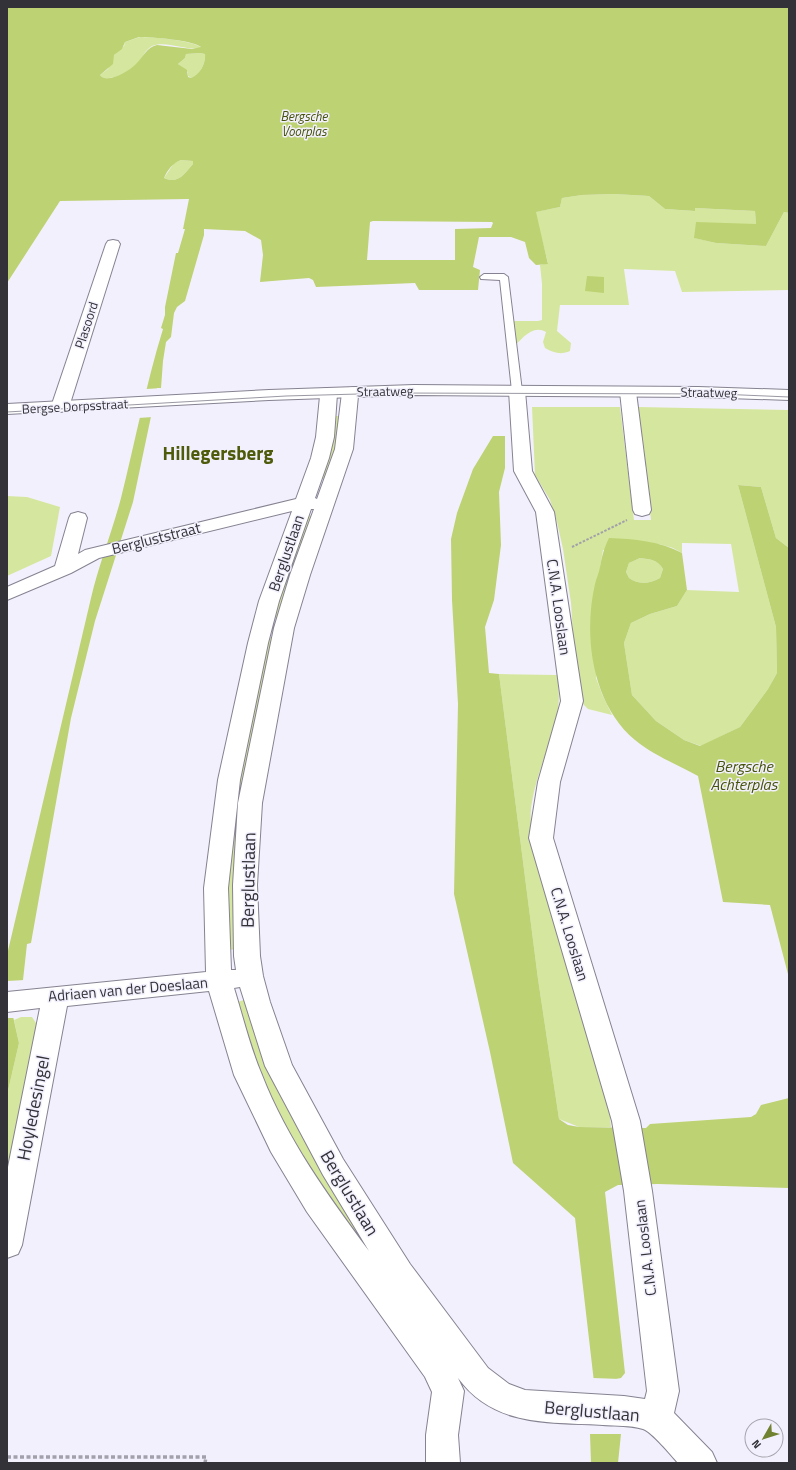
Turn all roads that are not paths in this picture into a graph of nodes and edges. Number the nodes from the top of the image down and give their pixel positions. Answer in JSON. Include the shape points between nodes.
{"nodes":[{"id":1,"x":113,"y":244,"type":"dead end"},
{"id":2,"x":484,"y":277,"type":"dead end"},
{"id":3,"x":517,"y":390,"type":"junction"},
{"id":4,"x":327,"y":392,"type":"junction"},
{"id":5,"x":353,"y":392,"type":"junction"},
{"id":6,"x":628,"y":392,"type":"junction"},
{"id":7,"x":789,"y":395,"type":"edge"},
{"id":8,"x":143,"y":403,"type":"joint"},
{"id":9,"x":60,"y":407,"type":"junction"},
{"id":10,"x":7,"y":409,"type":"edge"},
{"id":11,"x":314,"y":504,"type":"junction"},
{"id":12,"x":642,"y":510,"type":"road end"},
{"id":13,"x":78,"y":518,"type":"dead end"},
{"id":14,"x":64,"y":569,"type":"junction"},
{"id":15,"x":7,"y":594,"type":"edge"},
{"id":16,"x":273,"y":627,"type":"junction"},
{"id":17,"x":226,"y":802,"type":"junction"},
{"id":18,"x":250,"y":803,"type":"junction"},
{"id":19,"x":250,"y":976,"type":"junction"},
{"id":20,"x":219,"y":980,"type":"junction"},
{"id":21,"x":56,"y":996,"type":"junction"},
{"id":22,"x":12,"y":1001,"type":"edge"},
{"id":23,"x":7,"y":1245,"type":"edge"},
{"id":24,"x":477,"y":1378,"type":"junction"},
{"id":25,"x":448,"y":1391,"type":"junction"},
{"id":26,"x":656,"y":1419,"type":"junction"},
{"id":27,"x":443,"y":1463,"type":"edge"},
{"id":28,"x":700,"y":1463,"type":"edge"}],
"edges":[{"from":1,"to":9,"type":"street","name":"Plasoord"},
{"from":2,"to":3,"type":"lane","via":[[504,277]]},
{"from":3,"to":5,"type":"street","name":"Straatweg"},
{"from":3,"to":6,"type":"street","name":"Straatweg"},
{"from":3,"to":26,"type":"street","name":"C.N.A. Looslaan","via":[[523,471],[545,512],[572,701],[549,782],[541,838],[626,1121],[638,1191],[663,1391]]},
{"from":4,"to":5,"type":"street","name":"Straatweg"},
{"from":4,"to":8,"type":"street","name":"Straatweg"},
{"from":4,"to":11,"type":"street","name":"Berglustlaan","via":[[329,394],[325,437]]},
{"from":5,"to":11,"type":"street","name":"Berglustlaan","via":[[350,393],[344,449]]},
{"from":6,"to":7,"type":"street","name":"Straatweg"},
{"from":6,"to":12,"type":"street"},
{"from":8,"to":9,"type":"street","name":"Bergse Dorpsstraat"},
{"from":9,"to":10,"type":"street","name":"Bergse Dorpsstraat"},
{"from":11,"to":14,"type":"street","name":"Bergluststraat","via":[[112,548],[92,554]]},
{"from":11,"to":16,"type":"street","name":"Berglustlaan","via":[[300,575]]},
{"from":13,"to":14,"type":"street"},
{"from":14,"to":15,"type":"street","name":"Bergluststraat"},
{"from":16,"to":17,"type":"street","name":"Berglustlaan","via":[[258,643]]},
{"from":16,"to":18,"type":"street","name":"Berglustlaan"},
{"from":17,"to":18,"type":"street"},
{"from":17,"to":20,"type":"street","name":"Berglustlaan","via":[[216,888]]},
{"from":18,"to":19,"type":"street","name":"Berglustlaan","via":[[245,885]]},
{"from":19,"to":20,"type":"street","name":"Adriaen van der Doeslaan"},
{"from":19,"to":24,"type":"street","name":"Berglustlaan","via":[[279,1066],[333,1167],[399,1273]]},
{"from":20,"to":21,"type":"street","name":"Adriaen van der Doeslaan"},
{"from":20,"to":25,"type":"street","name":"Berglustlaan","via":[[248,1075],[281,1144],[317,1203],[436,1367]]},
{"from":21,"to":22,"type":"street","name":"Adriaen van der Doeslaan"},
{"from":21,"to":23,"type":"street","name":"Hoyledesingel"},
{"from":24,"to":25,"type":"street"},
{"from":24,"to":26,"type":"street","name":"Berglustlaan","via":[[499,1396],[525,1405],[610,1410],[643,1414]]},
{"from":25,"to":27,"type":"street","via":[[442,1435]]},
{"from":26,"to":28,"type":"street"}]}
